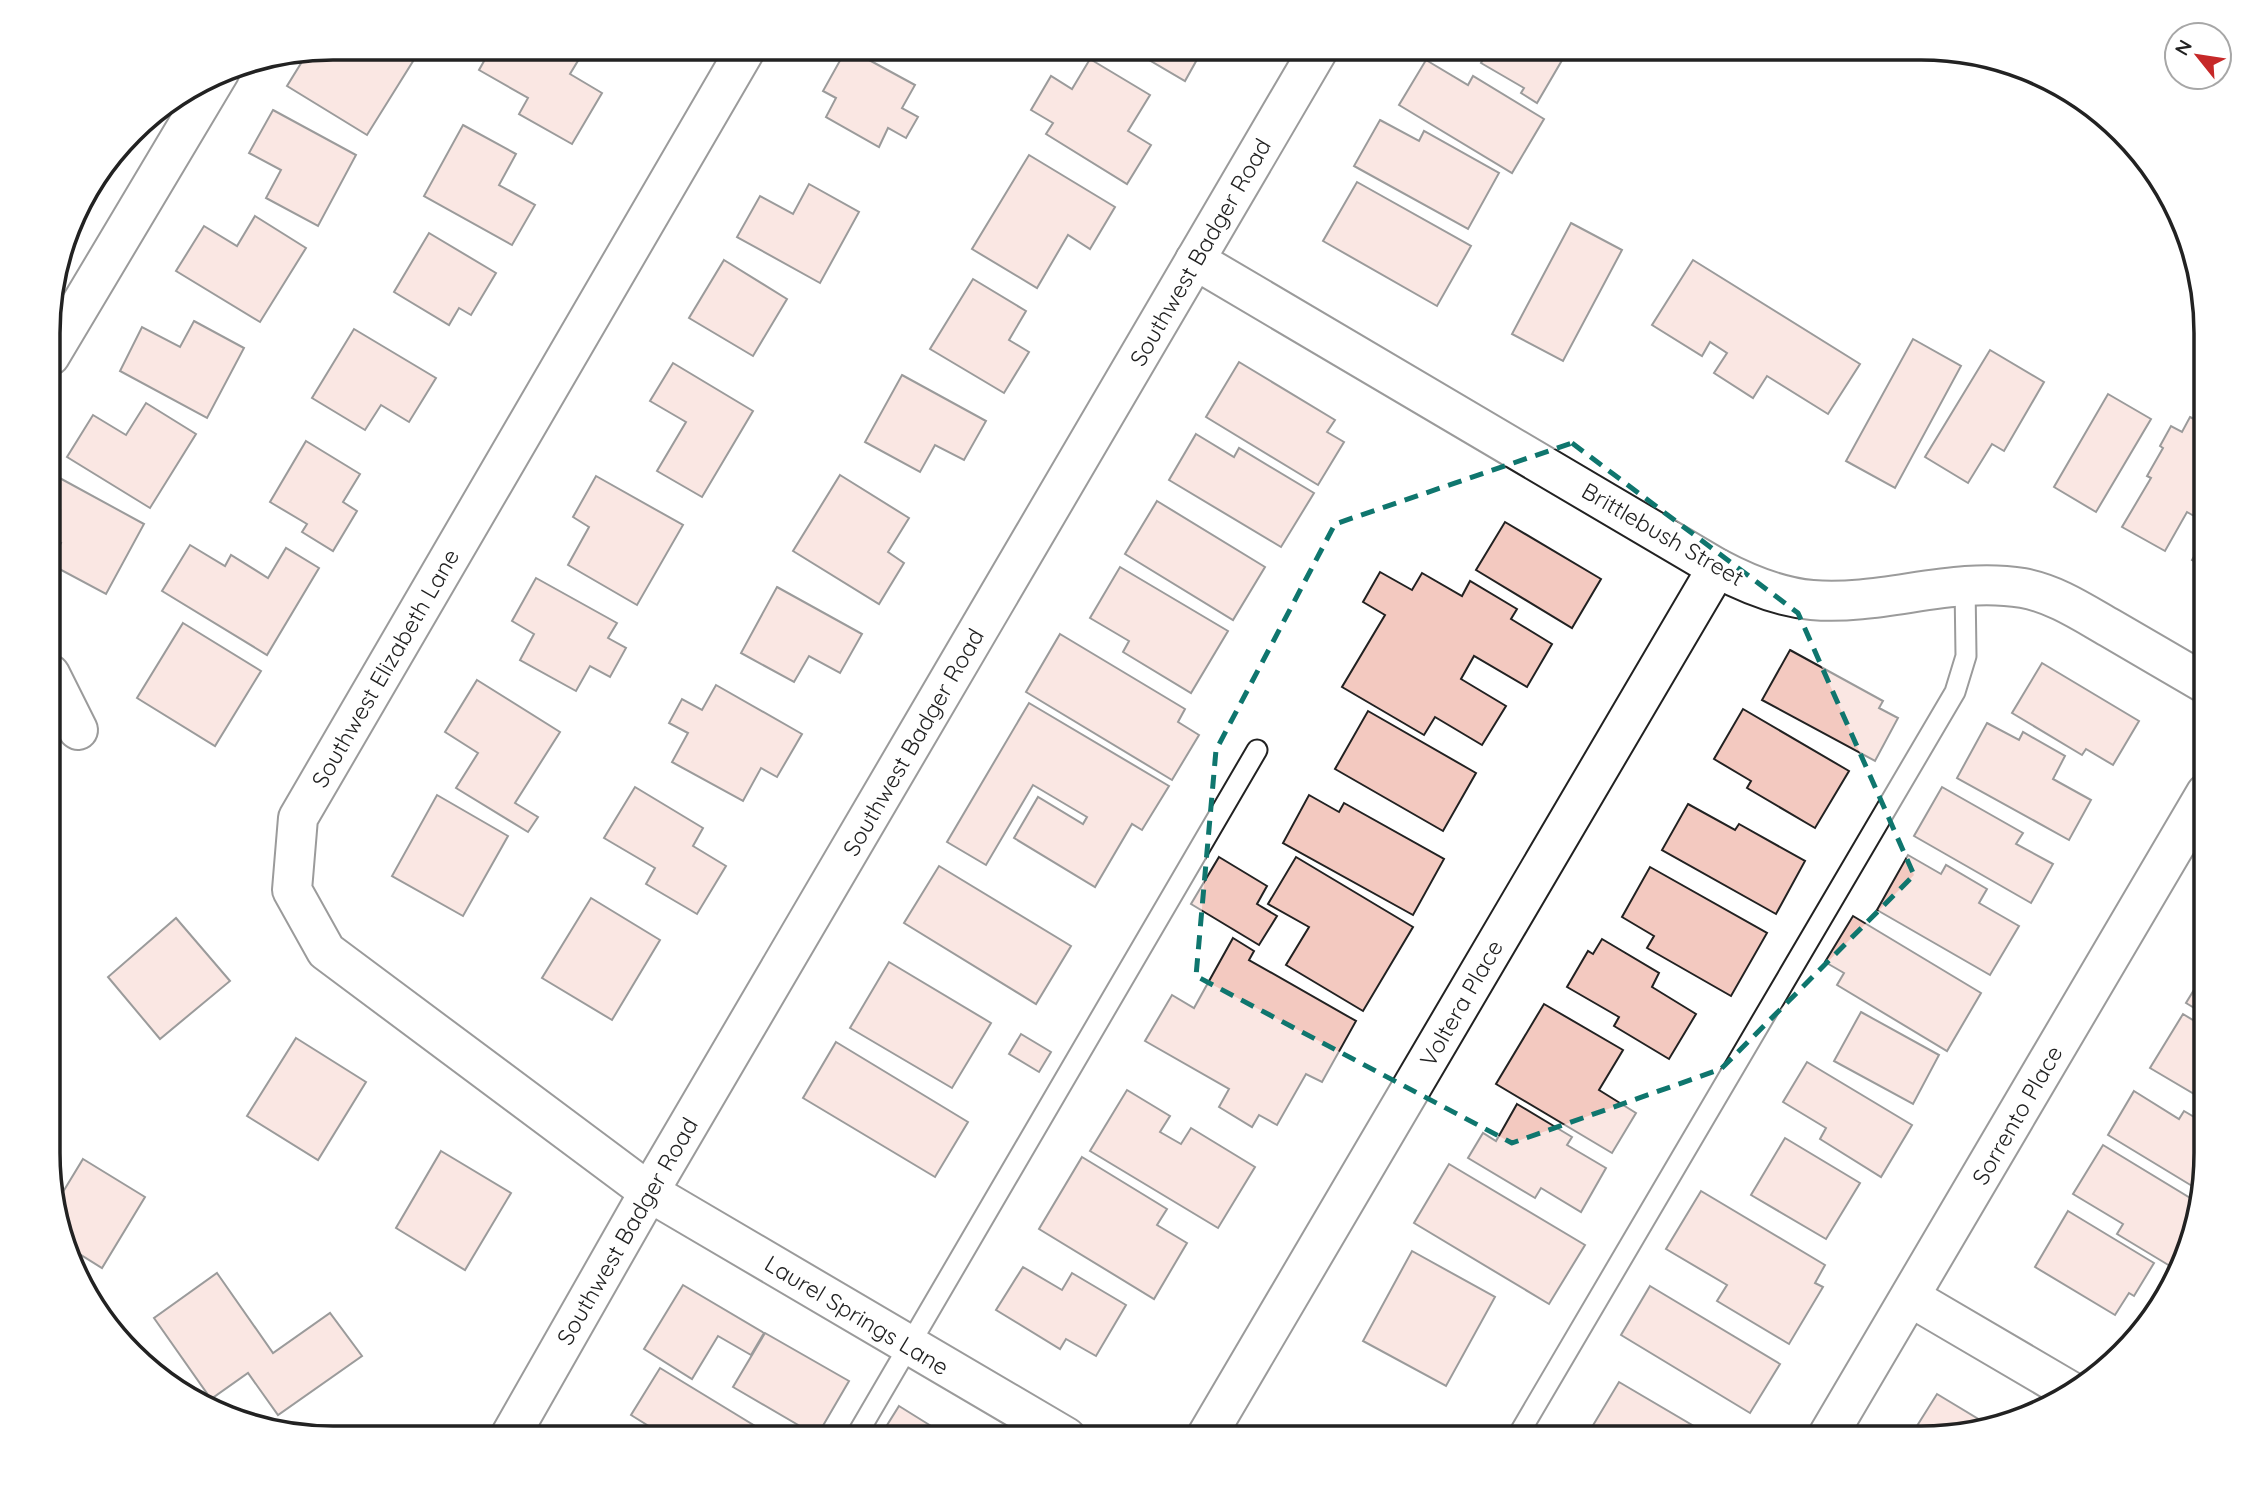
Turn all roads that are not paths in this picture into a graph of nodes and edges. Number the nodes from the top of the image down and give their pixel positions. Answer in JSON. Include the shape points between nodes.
{"nodes":[{"id":1,"x":739,"y":60,"type":"edge"},
{"id":2,"x":1312,"y":60,"type":"edge"},
{"id":3,"x":209,"y":90,"type":"edge"},
{"id":4,"x":1195,"y":260,"type":"junction"},
{"id":5,"x":60,"y":339,"type":"edge"},
{"id":6,"x":1717,"y":568,"type":"junction"},
{"id":7,"x":1965,"y":584,"type":"junction"},
{"id":8,"x":2194,"y":677,"type":"edge"},
{"id":9,"x":60,"y":694,"type":"edge"},
{"id":10,"x":78,"y":730,"type":"dead end"},
{"id":11,"x":1257,"y":750,"type":"dead end"},
{"id":12,"x":2194,"y":813,"type":"edge"},
{"id":13,"x":649,"y":1192,"type":"junction"},
{"id":14,"x":1910,"y":1297,"type":"junction"},
{"id":15,"x":909,"y":1346,"type":"junction"},
{"id":16,"x":2062,"y":1386,"type":"edge"},
{"id":17,"x":516,"y":1426,"type":"edge"},
{"id":18,"x":862,"y":1426,"type":"edge"},
{"id":19,"x":1047,"y":1426,"type":"edge"},
{"id":20,"x":1212,"y":1426,"type":"edge"},
{"id":21,"x":1523,"y":1426,"type":"edge"},
{"id":22,"x":1834,"y":1426,"type":"edge"}],
"edges":[{"from":1,"to":13,"type":"street","name":"Southwest Elizabeth Lane","via":[[298,818],[292,890],[326,951]]},
{"from":2,"to":4,"type":"street","name":"Southwest Badger Road"},
{"from":3,"to":5,"type":"street"},
{"from":4,"to":6,"type":"street","name":"Brittlebush Street"},
{"from":4,"to":13,"type":"street","name":"Southwest Badger Road"},
{"from":6,"to":7,"type":"street","name":"Brittlebush Street","via":[[1766,590],[1813,600]]},
{"from":6,"to":20,"type":"street","name":"Voltera Place"},
{"from":7,"to":8,"type":"street","name":"Brittlebush Street","via":[[2024,588],[2056,598]]},
{"from":7,"to":21,"type":"lane","via":[[1966,656],[1955,692]]},
{"from":9,"to":10,"type":"street"},
{"from":11,"to":15,"type":"lane"},
{"from":12,"to":14,"type":"street","name":"Sorrento Place"},
{"from":13,"to":15,"type":"street","name":"Laurel Springs Lane"},
{"from":13,"to":17,"type":"street","name":"Southwest Badger Road"},
{"from":14,"to":16,"type":"street"},
{"from":14,"to":22,"type":"street","name":"Sorrento Place"},
{"from":15,"to":18,"type":"lane"},
{"from":15,"to":19,"type":"street","name":"Laurel Springs Lane"}]}
